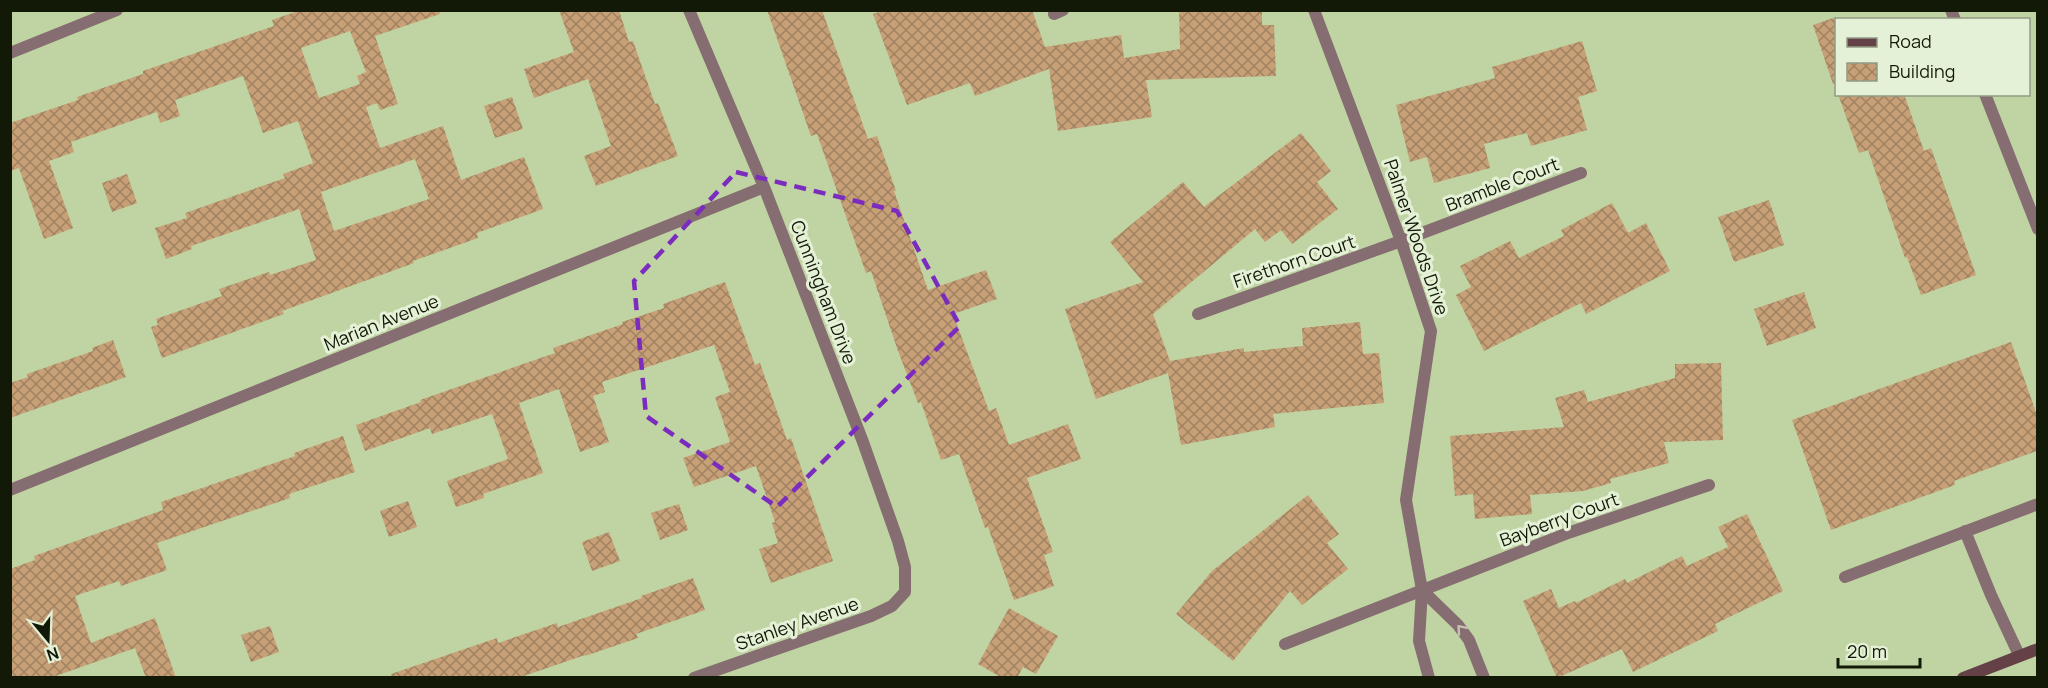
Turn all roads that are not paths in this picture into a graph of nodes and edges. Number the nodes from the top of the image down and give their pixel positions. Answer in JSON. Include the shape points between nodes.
{"nodes":[{"id":1,"x":117,"y":10,"type":"edge"},
{"id":2,"x":689,"y":10,"type":"edge"},
{"id":3,"x":1314,"y":10,"type":"edge"},
{"id":4,"x":10,"y":53,"type":"edge"},
{"id":5,"x":1986,"y":96,"type":"edge"},
{"id":6,"x":1581,"y":173,"type":"dead end"},
{"id":7,"x":764,"y":187,"type":"junction"},
{"id":8,"x":2037,"y":229,"type":"edge"},
{"id":9,"x":1401,"y":241,"type":"junction"},
{"id":10,"x":1198,"y":314,"type":"dead end"},
{"id":11,"x":1709,"y":485,"type":"dead end"},
{"id":12,"x":10,"y":490,"type":"edge"},
{"id":13,"x":2037,"y":504,"type":"edge"},
{"id":14,"x":1965,"y":531,"type":"junction"},
{"id":15,"x":1845,"y":577,"type":"dead end"},
{"id":16,"x":1422,"y":590,"type":"junction"},
{"id":17,"x":905,"y":592,"type":"joint"},
{"id":18,"x":1285,"y":644,"type":"dead end"},
{"id":19,"x":2037,"y":649,"type":"edge"},
{"id":20,"x":2019,"y":656,"type":"junction"},
{"id":21,"x":694,"y":678,"type":"edge"},
{"id":22,"x":1430,"y":678,"type":"edge"},
{"id":23,"x":1484,"y":678,"type":"edge"},
{"id":24,"x":1962,"y":678,"type":"edge"}],
"edges":[{"from":1,"to":4,"type":"street"},
{"from":2,"to":7,"type":"street","name":"Cunningham Drive"},
{"from":3,"to":9,"type":"street","name":"Palmer Woods Drive"},
{"from":5,"to":8,"type":"street"},
{"from":6,"to":9,"type":"street","name":"Bramble Court"},
{"from":7,"to":12,"type":"street","name":"Marian Avenue"},
{"from":7,"to":17,"type":"street","name":"Cunningham Drive","via":[[898,541],[905,567]]},
{"from":9,"to":10,"type":"street","name":"Firethorn Court"},
{"from":9,"to":16,"type":"street","name":"Palmer Woods Drive","via":[[1431,331],[1406,500]]},
{"from":11,"to":16,"type":"street","name":"Bayberry Court","via":[[1568,533]]},
{"from":13,"to":14,"type":"street"},
{"from":14,"to":15,"type":"street"},
{"from":14,"to":20,"type":"street"},
{"from":16,"to":18,"type":"street"},
{"from":16,"to":22,"type":"street","name":"Palmer Woods Drive","via":[[1419,641]]},
{"from":23,"to":16,"type":"street","one_way":true,"via":[[1469,639]]},
{"from":17,"to":21,"type":"street","name":"Stanley Avenue","via":[[892,606],[871,616]]},
{"from":19,"to":20,"type":"main road"},
{"from":20,"to":24,"type":"main road"}]}
